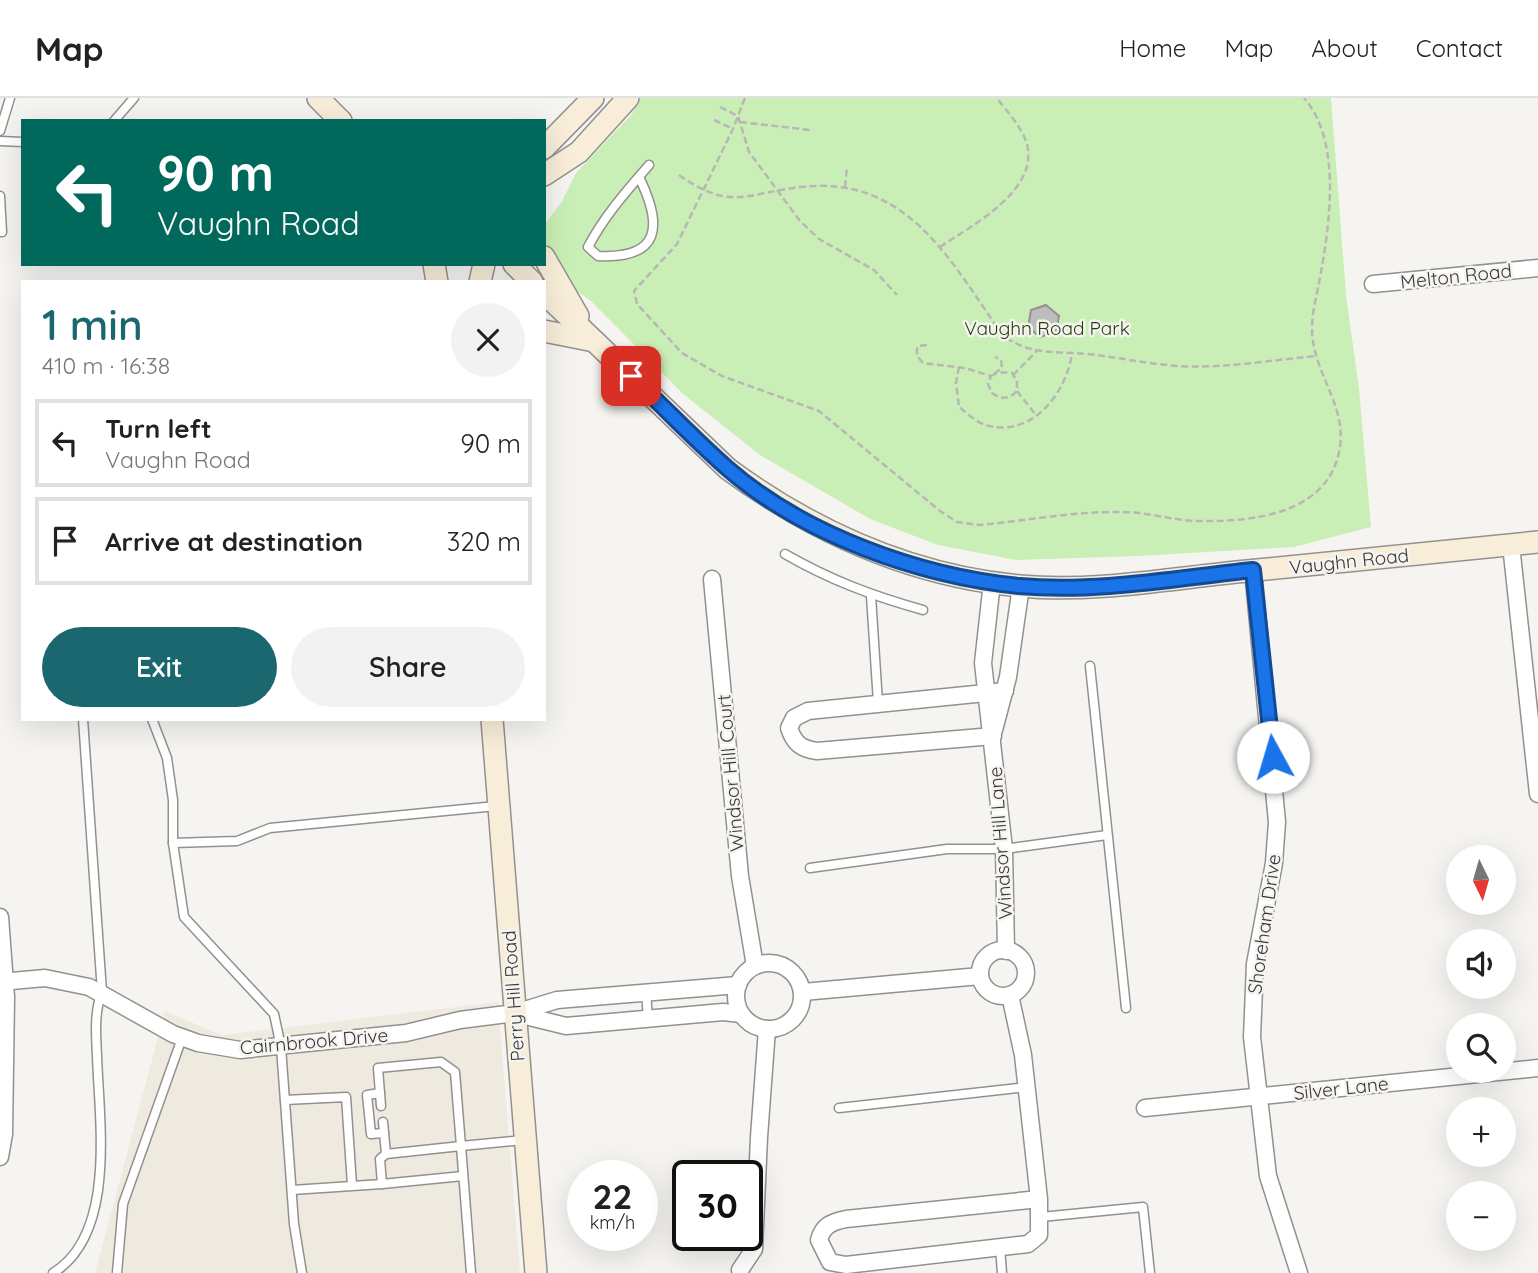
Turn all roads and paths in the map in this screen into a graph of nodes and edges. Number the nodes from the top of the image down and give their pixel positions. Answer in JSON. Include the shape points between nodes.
{"nodes":[{"id":1,"x":1,"y":98,"type":"edge"},
{"id":2,"x":134,"y":98,"type":"edge"},
{"id":3,"x":318,"y":98,"type":"edge"},
{"id":4,"x":593,"y":98,"type":"edge"},
{"id":5,"x":745,"y":98,"type":"edge"},
{"id":6,"x":997,"y":98,"type":"edge"},
{"id":7,"x":1304,"y":98,"type":"edge"},
{"id":8,"x":621,"y":100,"type":"edge"},
{"id":9,"x":9,"y":101,"type":"edge"},
{"id":10,"x":720,"y":107,"type":"dead end"},
{"id":11,"x":738,"y":117,"type":"junction"},
{"id":12,"x":116,"y":119,"type":"edge"},
{"id":13,"x":339,"y":119,"type":"edge"},
{"id":14,"x":714,"y":120,"type":"dead end"},
{"id":15,"x":740,"y":122,"type":"junction"},
{"id":16,"x":733,"y":129,"type":"junction"},
{"id":17,"x":810,"y":130,"type":"dead end"},
{"id":18,"x":0,"y":131,"type":"edge"},
{"id":19,"x":0,"y":141,"type":"edge"},
{"id":20,"x":21,"y":142,"type":"edge"},
{"id":21,"x":546,"y":146,"type":"edge"},
{"id":22,"x":649,"y":165,"type":"dead end"},
{"id":23,"x":847,"y":167,"type":"dead end"},
{"id":24,"x":679,"y":175,"type":"dead end"},
{"id":25,"x":546,"y":176,"type":"edge"},
{"id":26,"x":639,"y":177,"type":"junction"},
{"id":27,"x":845,"y":187,"type":"junction"},
{"id":28,"x":703,"y":191,"type":"junction"},
{"id":29,"x":776,"y":191,"type":"junction"},
{"id":30,"x":0,"y":196,"type":"edge"},
{"id":31,"x":2,"y":232,"type":"dead end"},
{"id":32,"x":940,"y":247,"type":"junction"},
{"id":33,"x":546,"y":260,"type":"edge"},
{"id":34,"x":516,"y":266,"type":"edge"},
{"id":35,"x":1538,"y":268,"type":"edge"},
{"id":36,"x":530,"y":280,"type":"edge"},
{"id":37,"x":1373,"y":284,"type":"dead end"},
{"id":38,"x":546,"y":295,"type":"edge"},
{"id":39,"x":897,"y":295,"type":"dead end"},
{"id":40,"x":546,"y":331,"type":"edge"},
{"id":41,"x":592,"y":340,"type":"junction"},
{"id":42,"x":927,"y":345,"type":"dead end"},
{"id":43,"x":1037,"y":351,"type":"junction"},
{"id":44,"x":1072,"y":353,"type":"junction"},
{"id":45,"x":1316,"y":356,"type":"junction"},
{"id":46,"x":995,"y":357,"type":"dead end"},
{"id":47,"x":959,"y":367,"type":"junction"},
{"id":48,"x":1000,"y":372,"type":"junction"},
{"id":49,"x":1013,"y":375,"type":"junction"},
{"id":50,"x":991,"y":376,"type":"junction"},
{"id":51,"x":1017,"y":391,"type":"junction"},
{"id":52,"x":1036,"y":415,"type":"junction"},
{"id":53,"x":1538,"y":542,"type":"edge"},
{"id":54,"x":1511,"y":545,"type":"junction"},
{"id":55,"x":785,"y":554,"type":"dead end"},
{"id":56,"x":1253,"y":570,"type":"junction"},
{"id":57,"x":712,"y":579,"type":"dead end"},
{"id":58,"x":992,"y":582,"type":"junction"},
{"id":59,"x":1021,"y":586,"type":"junction"},
{"id":60,"x":871,"y":596,"type":"junction"},
{"id":61,"x":923,"y":610,"type":"dead end"},
{"id":62,"x":1090,"y":666,"type":"dead end"},
{"id":63,"x":1004,"y":691,"type":"junction"},
{"id":64,"x":985,"y":692,"type":"junction"},
{"id":65,"x":878,"y":703,"type":"junction"},
{"id":66,"x":83,"y":721,"type":"edge"},
{"id":67,"x":153,"y":721,"type":"edge"},
{"id":68,"x":492,"y":721,"type":"edge"},
{"id":69,"x":993,"y":736,"type":"junction"},
{"id":70,"x":1538,"y":794,"type":"edge"},
{"id":71,"x":499,"y":806,"type":"junction"},
{"id":72,"x":1107,"y":835,"type":"junction"},
{"id":73,"x":173,"y":843,"type":"junction"},
{"id":74,"x":1004,"y":849,"type":"junction"},
{"id":75,"x":810,"y":868,"type":"dead end"},
{"id":76,"x":0,"y":917,"type":"edge"},
{"id":77,"x":1006,"y":951,"type":"junction"},
{"id":78,"x":755,"y":966,"type":"junction"},
{"id":79,"x":980,"y":976,"type":"junction"},
{"id":80,"x":2,"y":982,"type":"edge"},
{"id":81,"x":738,"y":985,"type":"junction"},
{"id":82,"x":102,"y":992,"type":"junction"},
{"id":83,"x":646,"y":992,"type":"junction"},
{"id":84,"x":803,"y":992,"type":"junction"},
{"id":85,"x":1010,"y":995,"type":"junction"},
{"id":86,"x":1126,"y":1008,"type":"dead end"},
{"id":87,"x":515,"y":1013,"type":"junction"},
{"id":88,"x":741,"y":1014,"type":"junction"},
{"id":89,"x":648,"y":1019,"type":"junction"},
{"id":90,"x":767,"y":1029,"type":"junction"},
{"id":91,"x":182,"y":1038,"type":"junction"},
{"id":92,"x":281,"y":1047,"type":"junction"},
{"id":93,"x":1538,"y":1068,"type":"edge"},
{"id":94,"x":1027,"y":1087,"type":"junction"},
{"id":95,"x":2,"y":1088,"type":"edge"},
{"id":96,"x":380,"y":1093,"type":"junction"},
{"id":97,"x":1258,"y":1096,"type":"junction"},
{"id":98,"x":285,"y":1100,"type":"junction"},
{"id":99,"x":381,"y":1106,"type":"dead end"},
{"id":100,"x":839,"y":1108,"type":"dead end"},
{"id":101,"x":1145,"y":1108,"type":"dead end"},
{"id":102,"x":383,"y":1122,"type":"dead end"},
{"id":103,"x":384,"y":1133,"type":"junction"},
{"id":104,"x":524,"y":1140,"type":"junction"},
{"id":105,"x":461,"y":1146,"type":"junction"},
{"id":106,"x":386,"y":1154,"type":"junction"},
{"id":107,"x":0,"y":1157,"type":"edge"},
{"id":108,"x":463,"y":1176,"type":"junction"},
{"id":109,"x":382,"y":1184,"type":"junction"},
{"id":110,"x":352,"y":1185,"type":"junction"},
{"id":111,"x":292,"y":1190,"type":"junction"},
{"id":112,"x":1039,"y":1199,"type":"junction"},
{"id":113,"x":1041,"y":1217,"type":"junction"},
{"id":114,"x":1000,"y":1247,"type":"junction"},
{"id":115,"x":740,"y":1271,"type":"edge"},
{"id":116,"x":52,"y":1273,"type":"edge"},
{"id":117,"x":117,"y":1273,"type":"edge"},
{"id":118,"x":302,"y":1273,"type":"edge"},
{"id":119,"x":471,"y":1273,"type":"edge"},
{"id":120,"x":536,"y":1273,"type":"edge"},
{"id":121,"x":1002,"y":1273,"type":"edge"},
{"id":122,"x":1150,"y":1273,"type":"edge"},
{"id":123,"x":1299,"y":1273,"type":"edge"}],
"edges":[{"from":1,"to":9,"type":"lane"},
{"from":2,"to":12,"type":"lane"},
{"from":3,"to":13,"type":"main road"},
{"from":4,"to":21,"type":"main road"},
{"from":5,"to":11,"type":"path"},
{"from":6,"to":32,"type":"path","via":[[1027,144],[1023,178],[994,211]]},
{"from":7,"to":45,"type":"path","via":[[1317,119],[1330,178],[1326,250],[1313,313]]},
{"from":8,"to":25,"type":"main road","via":[[579,152]]},
{"from":9,"to":18,"type":"lane"},
{"from":10,"to":11,"type":"path"},
{"from":11,"to":15,"type":"path"},
{"from":11,"to":16,"type":"path"},
{"from":14,"to":16,"type":"path"},
{"from":15,"to":17,"type":"path"},
{"from":15,"to":29,"type":"path","via":[[749,152]]},
{"from":16,"to":28,"type":"path"},
{"from":19,"to":20,"type":"lane"},
{"from":22,"to":26,"type":"lane"},
{"from":23,"to":27,"type":"path"},
{"from":24,"to":28,"type":"path"},
{"from":26,"to":26,"type":"lane","via":[[604,217],[588,247],[598,256],[622,257],[641,251],[651,238],[652,203]]},
{"from":27,"to":29,"type":"path"},
{"from":27,"to":32,"type":"path","via":[[892,205],[925,228]]},
{"from":28,"to":29,"type":"path","via":[[743,198]]},
{"from":28,"to":45,"type":"path","via":[[677,244],[634,291],[637,304],[682,353],[722,376],[819,411],[957,522],[979,525],[1122,512],[1209,521],[1264,517],[1290,509],[1325,484],[1340,447],[1342,426]]},
{"from":29,"to":39,"type":"path","via":[[819,239],[874,270]]},
{"from":30,"to":31,"type":"lane"},
{"from":32,"to":43,"type":"path","via":[[1002,333]]},
{"from":33,"to":41,"type":"main road"},
{"from":34,"to":36,"type":"main road"},
{"from":35,"to":37,"type":"street","name":"Melton Road"},
{"from":38,"to":41,"type":"main road","name":"Vaughn Road"},
{"from":40,"to":41,"type":"main road"},
{"from":41,"to":58,"type":"main road","name":"Vaughn Road","via":[[728,469],[785,509],[885,556]]},
{"from":42,"to":47,"type":"path","via":[[917,349],[923,363]]},
{"from":43,"to":44,"type":"path"},
{"from":43,"to":49,"type":"path"},
{"from":44,"to":45,"type":"path","via":[[1197,366]]},
{"from":44,"to":52,"type":"path","via":[[1060,393]]},
{"from":46,"to":48,"type":"path","via":[[1002,365]]},
{"from":47,"to":50,"type":"path"},
{"from":47,"to":52,"type":"path","via":[[957,402],[981,423],[1011,425]]},
{"from":48,"to":49,"type":"path"},
{"from":48,"to":50,"type":"path"},
{"from":49,"to":51,"type":"path"},
{"from":50,"to":51,"type":"path","via":[[990,389],[996,397],[1006,398]]},
{"from":51,"to":52,"type":"path"},
{"from":53,"to":54,"type":"main road","name":"Vaughn Road"},
{"from":54,"to":56,"type":"main road","name":"Vaughn Road"},
{"from":54,"to":70,"type":"street"},
{"from":55,"to":60,"type":"lane"},
{"from":56,"to":59,"type":"main road","name":"Vaughn Road","via":[[1120,584]]},
{"from":56,"to":97,"type":"street","name":"Shoreham Drive","via":[[1277,822],[1252,1002]]},
{"from":57,"to":78,"type":"street","name":"Windsor Hill Court","via":[[740,876]]},
{"from":58,"to":59,"type":"main road","name":"Vaughn Road"},
{"from":58,"to":64,"type":"street","name":"Windsor Hill Lane","via":[[983,663]]},
{"from":59,"to":63,"type":"street","name":"Windsor Hill Lane"},
{"from":60,"to":61,"type":"lane"},
{"from":60,"to":65,"type":"lane"},
{"from":62,"to":72,"type":"lane"},
{"from":63,"to":64,"type":"street"},
{"from":63,"to":69,"type":"street","name":"Windsor Hill Lane"},
{"from":64,"to":65,"type":"street"},
{"from":64,"to":69,"type":"street","name":"Windsor Hill Lane"},
{"from":65,"to":69,"type":"street","via":[[808,710],[794,718],[789,728],[804,749],[817,751]]},
{"from":66,"to":82,"type":"lane"},
{"from":67,"to":73,"type":"lane","via":[[167,758]]},
{"from":68,"to":71,"type":"main road","name":"Perry Hill Road"},
{"from":69,"to":74,"type":"street","name":"Windsor Hill Lane"},
{"from":71,"to":73,"type":"lane","via":[[270,828],[237,841]]},
{"from":71,"to":87,"type":"main road","name":"Perry Hill Road"},
{"from":72,"to":74,"type":"lane"},
{"from":72,"to":86,"type":"lane"},
{"from":73,"to":92,"type":"lane","via":[[184,916],[274,1014]]},
{"from":74,"to":75,"type":"lane","via":[[947,849]]},
{"from":74,"to":77,"type":"street","name":"Windsor Hill Lane"},
{"from":76,"to":80,"type":"street"},
{"from":77,"to":79,"type":"street","via":[[990,954]]},
{"from":77,"to":85,"type":"street","via":[[1018,956],[1026,969],[1023,985]]},
{"from":78,"to":81,"type":"street"},
{"from":78,"to":84,"type":"street","via":[[782,965],[799,981]]},
{"from":79,"to":84,"type":"street"},
{"from":79,"to":85,"type":"street","via":[[988,990]]},
{"from":80,"to":82,"type":"street","name":"Cairnbrook Drive","via":[[45,978]]},
{"from":80,"to":95,"type":"street"},
{"from":81,"to":83,"type":"street"},
{"from":81,"to":88,"type":"street"},
{"from":82,"to":91,"type":"street","name":"Cairnbrook Drive"},
{"from":82,"to":116,"type":"lane","via":[[97,1005],[100,1173],[96,1208],[66,1265]]},
{"from":83,"to":87,"type":"street","via":[[557,1000]]},
{"from":83,"to":89,"type":"lane"},
{"from":84,"to":90,"type":"street","via":[[795,1018]]},
{"from":85,"to":94,"type":"street"},
{"from":87,"to":89,"type":"street","via":[[566,1026]]},
{"from":87,"to":92,"type":"street","name":"Cairnbrook Drive","via":[[406,1033]]},
{"from":87,"to":104,"type":"main road","name":"Perry Hill Road"},
{"from":88,"to":89,"type":"street"},
{"from":88,"to":90,"type":"street","via":[[751,1024]]},
{"from":90,"to":115,"type":"street","via":[[754,1249]]},
{"from":91,"to":92,"type":"street","name":"Cairnbrook Drive","via":[[240,1050]]},
{"from":91,"to":117,"type":"lane","via":[[123,1204]]},
{"from":92,"to":98,"type":"lane"},
{"from":93,"to":97,"type":"street","name":"Silver Lane"},
{"from":94,"to":100,"type":"lane"},
{"from":94,"to":112,"type":"street"},
{"from":95,"to":107,"type":"street"},
{"from":96,"to":99,"type":"lane"},
{"from":96,"to":103,"type":"lane","via":[[367,1095],[370,1134]]},
{"from":96,"to":105,"type":"lane","via":[[378,1068],[441,1062],[455,1072]]},
{"from":97,"to":101,"type":"street","name":"Silver Lane"},
{"from":97,"to":123,"type":"street","name":"Shoreham Drive","via":[[1268,1176]]},
{"from":98,"to":110,"type":"lane","via":[[346,1097]]},
{"from":98,"to":111,"type":"lane"},
{"from":102,"to":103,"type":"lane"},
{"from":103,"to":106,"type":"lane"},
{"from":104,"to":105,"type":"lane"},
{"from":104,"to":120,"type":"main road","name":"Perry Hill Road"},
{"from":105,"to":106,"type":"lane"},
{"from":105,"to":108,"type":"lane"},
{"from":106,"to":109,"type":"lane","via":[[380,1159]]},
{"from":108,"to":109,"type":"lane"},
{"from":108,"to":119,"type":"lane"},
{"from":109,"to":110,"type":"lane"},
{"from":110,"to":111,"type":"lane"},
{"from":111,"to":118,"type":"lane"},
{"from":112,"to":113,"type":"street"},
{"from":112,"to":114,"type":"street","via":[[846,1219],[830,1223],[819,1241],[830,1262],[846,1265]]},
{"from":113,"to":114,"type":"street","via":[[1039,1235],[1028,1244]]},
{"from":113,"to":122,"type":"lane","via":[[1143,1207]]},
{"from":114,"to":121,"type":"lane"}]}
